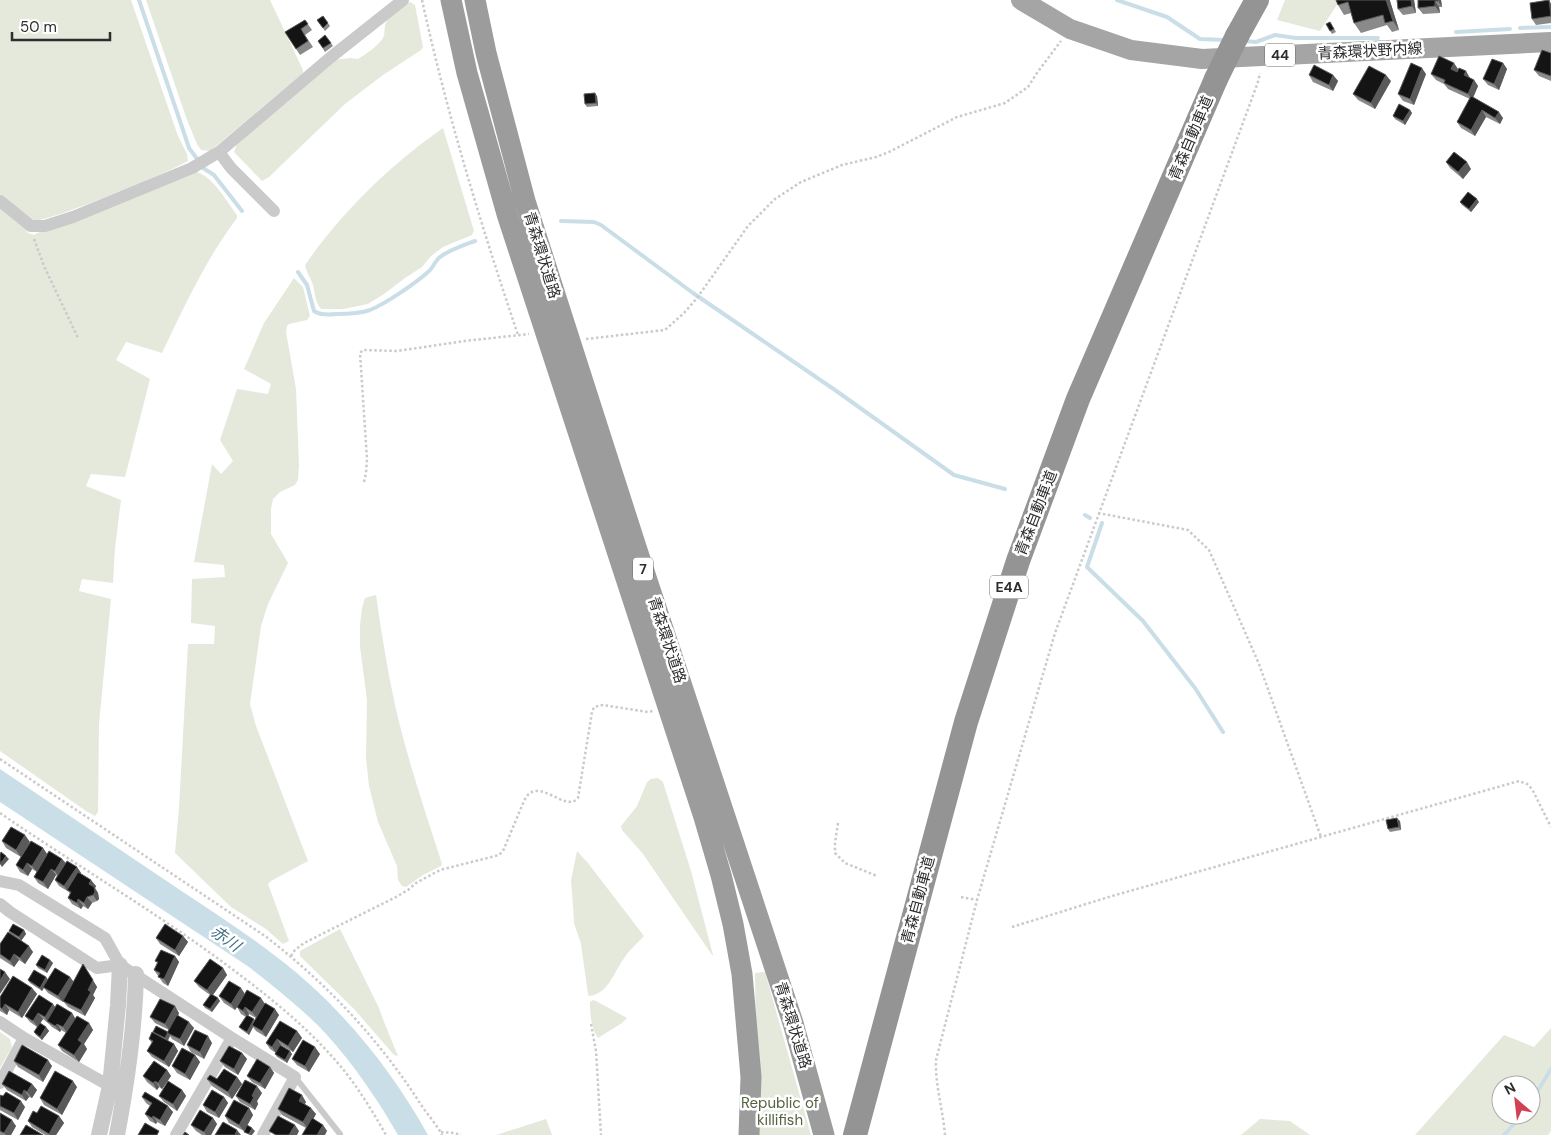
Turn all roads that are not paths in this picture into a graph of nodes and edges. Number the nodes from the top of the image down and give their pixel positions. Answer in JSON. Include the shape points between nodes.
{"nodes":[{"id":1,"x":403,"y":0,"type":"edge"},
{"id":2,"x":451,"y":0,"type":"edge"},
{"id":3,"x":475,"y":0,"type":"edge"},
{"id":4,"x":1021,"y":0,"type":"edge"},
{"id":5,"x":1257,"y":0,"type":"edge"},
{"id":6,"x":1551,"y":42,"type":"edge"},
{"id":7,"x":219,"y":152,"type":"junction"},
{"id":8,"x":0,"y":201,"type":"edge"},
{"id":9,"x":274,"y":211,"type":"dead end"},
{"id":10,"x":0,"y":881,"type":"edge"},
{"id":11,"x":0,"y":904,"type":"edge"},
{"id":12,"x":120,"y":964,"type":"junction"},
{"id":13,"x":136,"y":974,"type":"junction"},
{"id":14,"x":0,"y":1022,"type":"edge"},
{"id":15,"x":24,"y":1038,"type":"junction"},
{"id":16,"x":232,"y":1038,"type":"junction"},
{"id":17,"x":296,"y":1077,"type":"junction"},
{"id":18,"x":0,"y":1083,"type":"edge"},
{"id":19,"x":110,"y":1086,"type":"junction"},
{"id":20,"x":857,"y":1125,"type":"edge"},
{"id":21,"x":340,"y":1134,"type":"dead end"},
{"id":22,"x":99,"y":1135,"type":"edge"},
{"id":23,"x":116,"y":1135,"type":"edge"},
{"id":24,"x":176,"y":1135,"type":"edge"},
{"id":25,"x":264,"y":1135,"type":"edge"},
{"id":26,"x":749,"y":1135,"type":"edge"},
{"id":27,"x":824,"y":1135,"type":"edge"}],
"edges":[{"from":1,"to":7,"type":"street"},
{"from":2,"to":26,"type":"highway","name":"青森環状道路","number":"7","via":[[467,73],[507,214],[721,875],[742,974],[751,1077]]},
{"from":3,"to":27,"type":"highway","name":"青森環状道路","number":"7","via":[[525,201],[793,1023]]},
{"from":4,"to":6,"type":"main road","name":"青森環状野内線","number":"44","via":[[1070,29],[1131,50],[1202,59]]},
{"from":5,"to":20,"type":"highway","name":"青森自動車道","number":"E4A","bridge":true,"via":[[1216,79],[1078,399],[1018,561],[966,722]]},
{"from":7,"to":8,"type":"street","via":[[169,178],[46,226],[31,226]]},
{"from":7,"to":9,"type":"street"},
{"from":10,"to":12,"type":"street","via":[[19,885],[106,938]]},
{"from":11,"to":12,"type":"street","via":[[97,968]]},
{"from":12,"to":13,"type":"street"},
{"from":12,"to":19,"type":"street"},
{"from":13,"to":16,"type":"street"},
{"from":13,"to":23,"type":"street","via":[[130,1055]]},
{"from":14,"to":15,"type":"street"},
{"from":15,"to":18,"type":"street"},
{"from":15,"to":19,"type":"street"},
{"from":16,"to":17,"type":"street"},
{"from":16,"to":24,"type":"street"},
{"from":17,"to":21,"type":"lane"},
{"from":17,"to":25,"type":"street"},
{"from":19,"to":22,"type":"street"}]}
